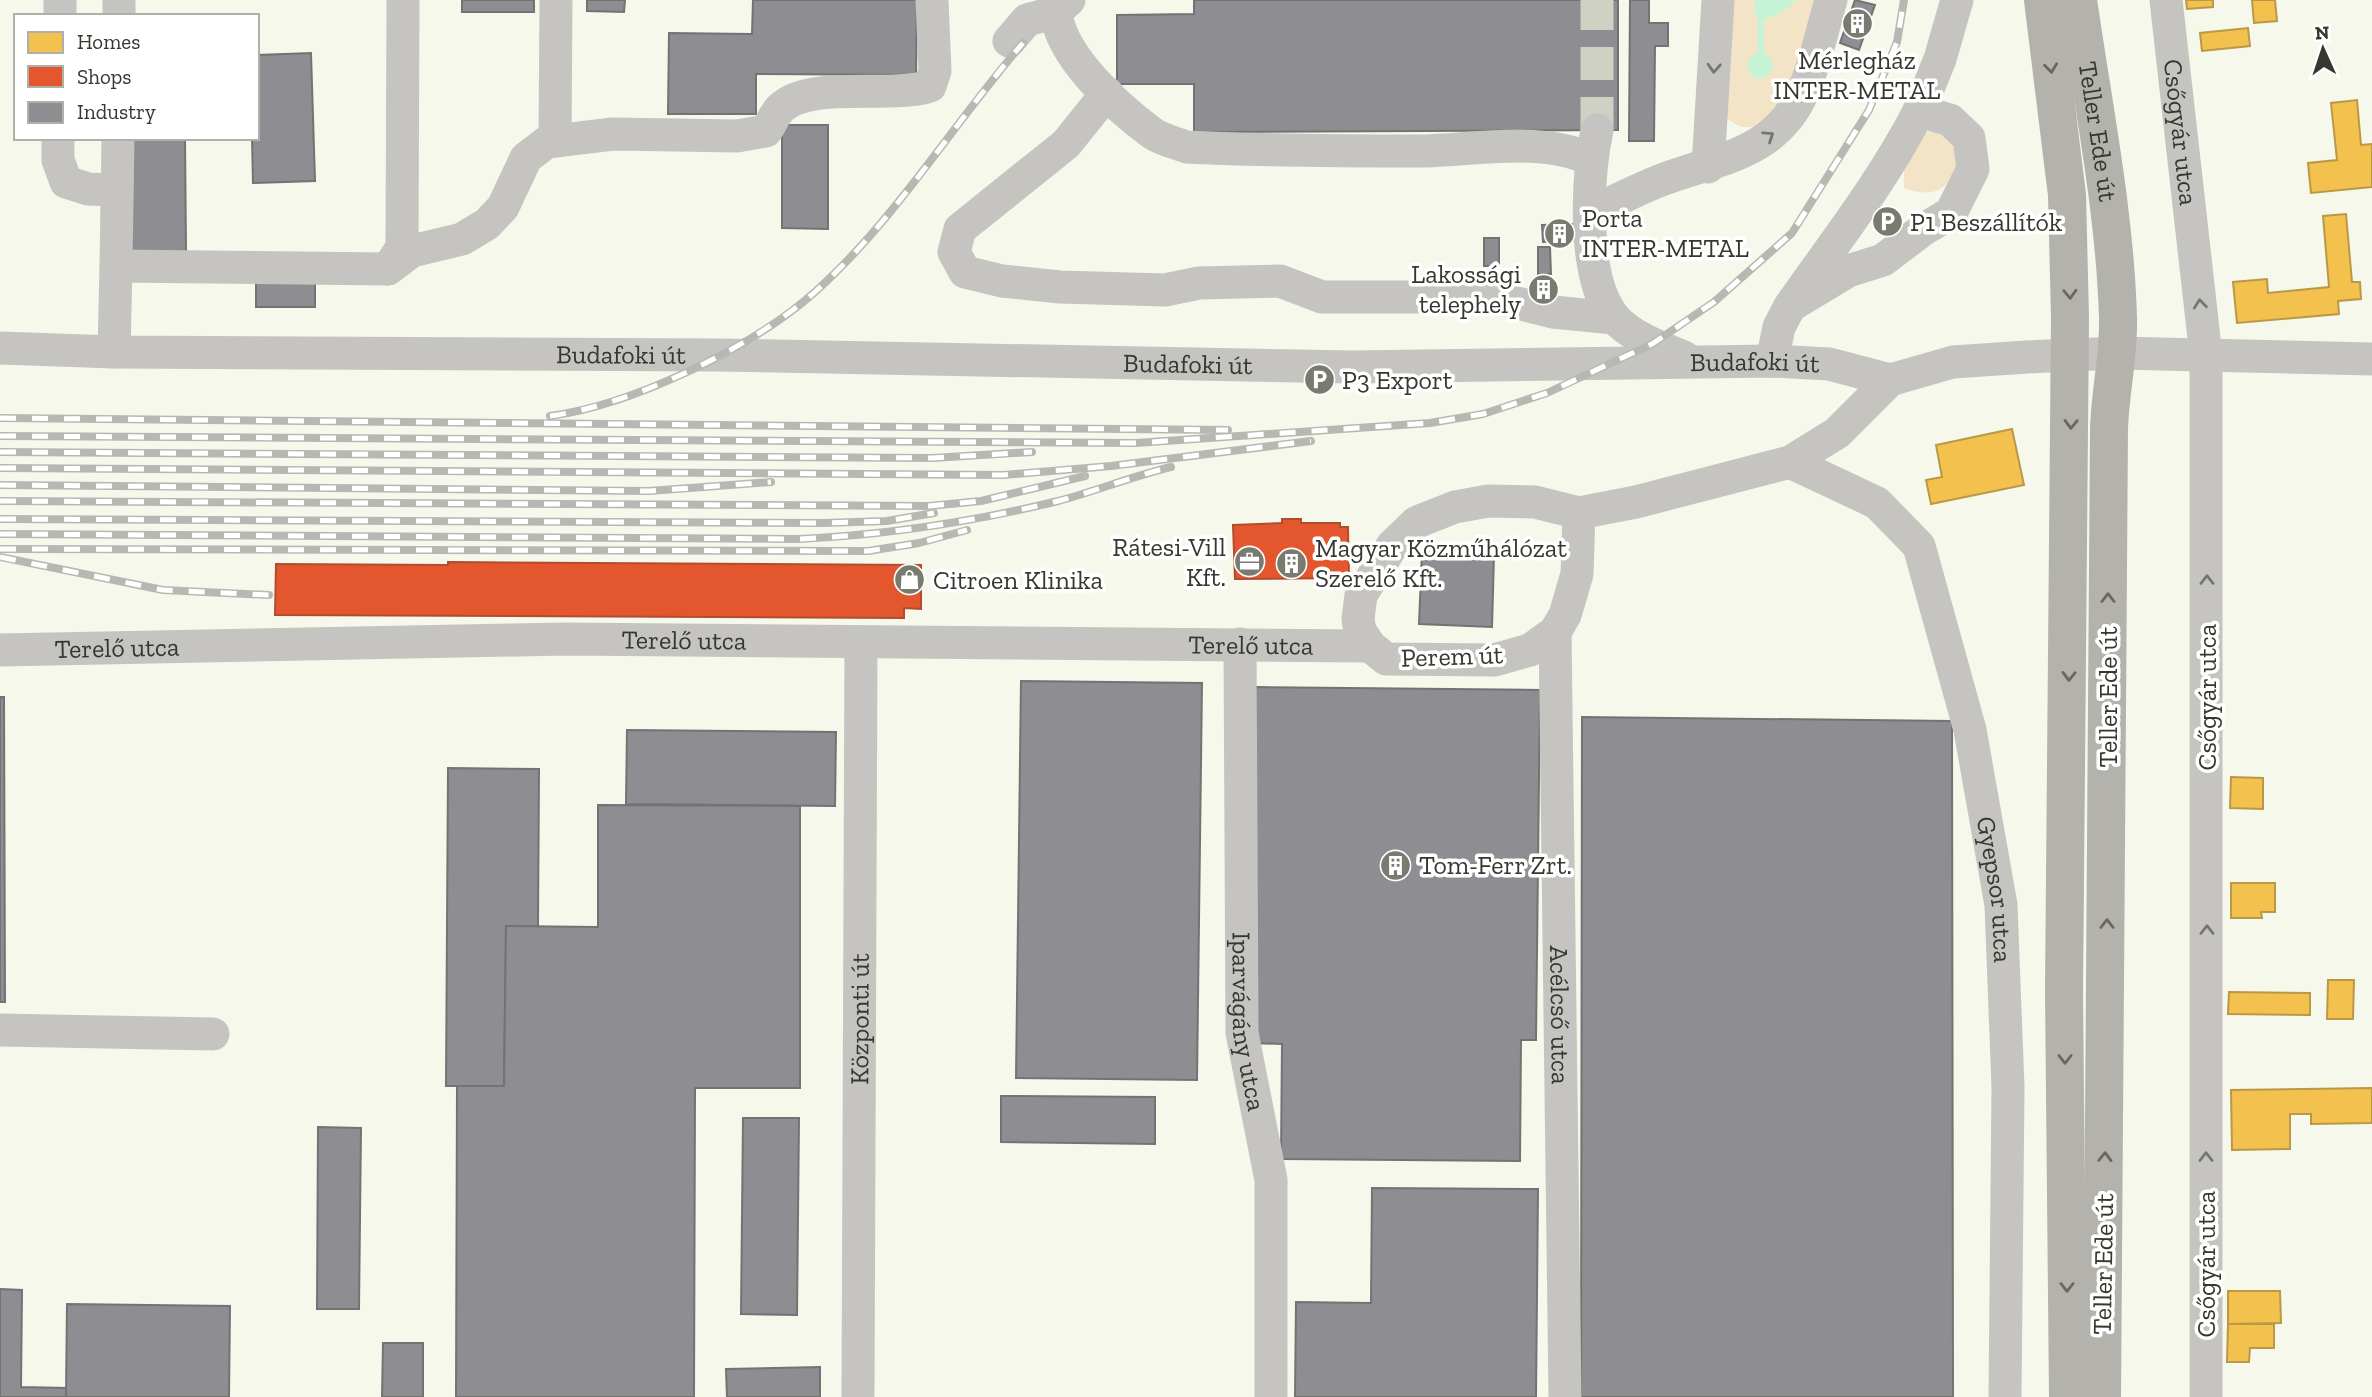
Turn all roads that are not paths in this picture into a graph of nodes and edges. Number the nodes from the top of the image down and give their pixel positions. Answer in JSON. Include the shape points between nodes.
{"nodes":[{"id":1,"x":403,"y":0,"type":"edge"},
{"id":2,"x":556,"y":0,"type":"edge"},
{"id":3,"x":932,"y":0,"type":"edge"},
{"id":4,"x":1718,"y":0,"type":"edge"},
{"id":5,"x":1831,"y":0,"type":"edge"},
{"id":6,"x":1957,"y":0,"type":"edge"},
{"id":7,"x":2043,"y":0,"type":"edge"},
{"id":8,"x":2078,"y":0,"type":"edge"},
{"id":9,"x":2166,"y":0,"type":"edge"},
{"id":10,"x":1063,"y":6,"type":"edge"},
{"id":11,"x":1009,"y":41,"type":"dead end"},
{"id":12,"x":1107,"y":93,"type":"junction"},
{"id":13,"x":1919,"y":111,"type":"junction"},
{"id":14,"x":58,"y":140,"type":"edge"},
{"id":15,"x":118,"y":140,"type":"edge"},
{"id":16,"x":555,"y":141,"type":"junction"},
{"id":17,"x":1708,"y":167,"type":"junction"},
{"id":18,"x":117,"y":190,"type":"junction"},
{"id":19,"x":1603,"y":207,"type":"junction"},
{"id":20,"x":116,"y":266,"type":"junction"},
{"id":21,"x":388,"y":269,"type":"junction"},
{"id":22,"x":1790,"y":306,"type":"junction"},
{"id":23,"x":1610,"y":311,"type":"junction"},
{"id":24,"x":0,"y":348,"type":"edge"},
{"id":25,"x":114,"y":352,"type":"junction"},
{"id":26,"x":2118,"y":353,"type":"junction"},
{"id":27,"x":2071,"y":356,"type":"junction"},
{"id":28,"x":2206,"y":356,"type":"junction"},
{"id":29,"x":2372,"y":359,"type":"edge"},
{"id":30,"x":1692,"y":360,"type":"junction"},
{"id":31,"x":1772,"y":361,"type":"junction"},
{"id":32,"x":1890,"y":380,"type":"junction"},
{"id":33,"x":1790,"y":462,"type":"junction"},
{"id":34,"x":1579,"y":513,"type":"junction"},
{"id":35,"x":1555,"y":632,"type":"junction"},
{"id":36,"x":861,"y":642,"type":"junction"},
{"id":37,"x":1240,"y":644,"type":"junction"},
{"id":38,"x":1370,"y":646,"type":"junction"},
{"id":39,"x":0,"y":650,"type":"edge"},
{"id":40,"x":0,"y":1030,"type":"edge"},
{"id":41,"x":212,"y":1034,"type":"dead end"},
{"id":42,"x":858,"y":1397,"type":"edge"},
{"id":43,"x":1271,"y":1397,"type":"edge"},
{"id":44,"x":1565,"y":1397,"type":"edge"},
{"id":45,"x":2005,"y":1397,"type":"edge"},
{"id":46,"x":2068,"y":1397,"type":"edge"},
{"id":47,"x":2102,"y":1397,"type":"edge"},
{"id":48,"x":2206,"y":1397,"type":"edge"}],
"edges":[{"from":1,"to":21,"type":"street","via":[[402,247]]},
{"from":2,"to":16,"type":"street"},
{"from":3,"to":16,"type":"street","via":[[935,71],[930,86],[913,92],[814,93],[782,107],[766,131],[737,136],[613,134]]},
{"from":4,"to":17,"type":"street","one_way":true},
{"from":17,"to":5,"type":"street","one_way":true,"via":[[1779,129],[1803,93]]},
{"from":6,"to":13,"type":"street"},
{"from":7,"to":27,"type":"main road","name":"Teller Ede út","one_way":true,"via":[[2067,195]]},
{"from":8,"to":26,"type":"main road","name":"Teller Ede út","via":[[2114,257]]},
{"from":28,"to":9,"type":"street","name":"Csőgyár utca","one_way":true},
{"from":10,"to":11,"type":"street","via":[[1027,20]]},
{"from":10,"to":12,"type":"street","via":[[1057,24],[1070,51]]},
{"from":12,"to":19,"type":"street","via":[[1154,134],[1187,147],[1422,151],[1543,147],[1576,152],[1594,145]]},
{"from":12,"to":23,"type":"street","via":[[1066,145],[960,229],[954,252],[965,272],[1073,288],[1165,290],[1199,283],[1280,281],[1322,297],[1493,297],[1553,312]]},
{"from":13,"to":22,"type":"street","via":[[1847,229]]},
{"from":13,"to":22,"type":"street","via":[[1950,120],[1969,138],[1973,169],[1951,213],[1883,260],[1848,271]]},
{"from":14,"to":18,"type":"street","via":[[58,160],[66,183]]},
{"from":15,"to":18,"type":"street"},
{"from":16,"to":21,"type":"street","via":[[526,158],[503,207],[487,224],[462,239],[412,251]]},
{"from":17,"to":19,"type":"street","via":[[1661,180]]},
{"from":18,"to":20,"type":"street"},
{"from":19,"to":23,"type":"street","via":[[1593,266]]},
{"from":20,"to":21,"type":"street"},
{"from":20,"to":25,"type":"street"},
{"from":22,"to":31,"type":"street","via":[[1779,327]]},
{"from":23,"to":30,"type":"street","via":[[1653,344]]},
{"from":24,"to":25,"type":"street","name":"Budafoki út"},
{"from":25,"to":30,"type":"street","name":"Budafoki út","via":[[739,356],[1353,367]]},
{"from":26,"to":27,"type":"street"},
{"from":26,"to":28,"type":"street"},
{"from":47,"to":26,"type":"main road","name":"Teller Ede út","one_way":true,"via":[[2109,417]]},
{"from":27,"to":32,"type":"street","via":[[1953,362]]},
{"from":27,"to":46,"type":"main road","name":"Teller Ede út","one_way":true,"via":[[2064,991]]},
{"from":28,"to":29,"type":"street"},
{"from":48,"to":28,"type":"street","name":"Csőgyár utca","one_way":true},
{"from":30,"to":31,"type":"street","name":"Budafoki út"},
{"from":31,"to":32,"type":"street","name":"Budafoki út","via":[[1829,364]]},
{"from":32,"to":33,"type":"street","name":"Perem út","via":[[1837,433]]},
{"from":33,"to":34,"type":"street","name":"Perem út"},
{"from":33,"to":45,"type":"street","name":"Gyepsor utca","via":[[1877,503],[1919,546],[1970,730],[2001,905],[2008,1087]]},
{"from":34,"to":35,"type":"street","via":[[1577,574]]},
{"from":34,"to":38,"type":"street","name":"Perem út","via":[[1535,502],[1488,501],[1455,507],[1417,522],[1392,546],[1361,595],[1360,631]]},
{"from":35,"to":38,"type":"street","name":"Perem út","via":[[1530,650],[1494,660],[1386,659]]},
{"from":35,"to":44,"type":"street","name":"Acélcső utca"},
{"from":36,"to":37,"type":"street","name":"Terelő utca"},
{"from":36,"to":39,"type":"street","name":"Terelő utca","via":[[541,640]]},
{"from":36,"to":42,"type":"street","name":"Központi út"},
{"from":37,"to":38,"type":"street","name":"Terelő utca"},
{"from":37,"to":43,"type":"street","name":"Iparvágány utca","via":[[1242,1033],[1271,1180]]},
{"from":40,"to":41,"type":"street"}]}
